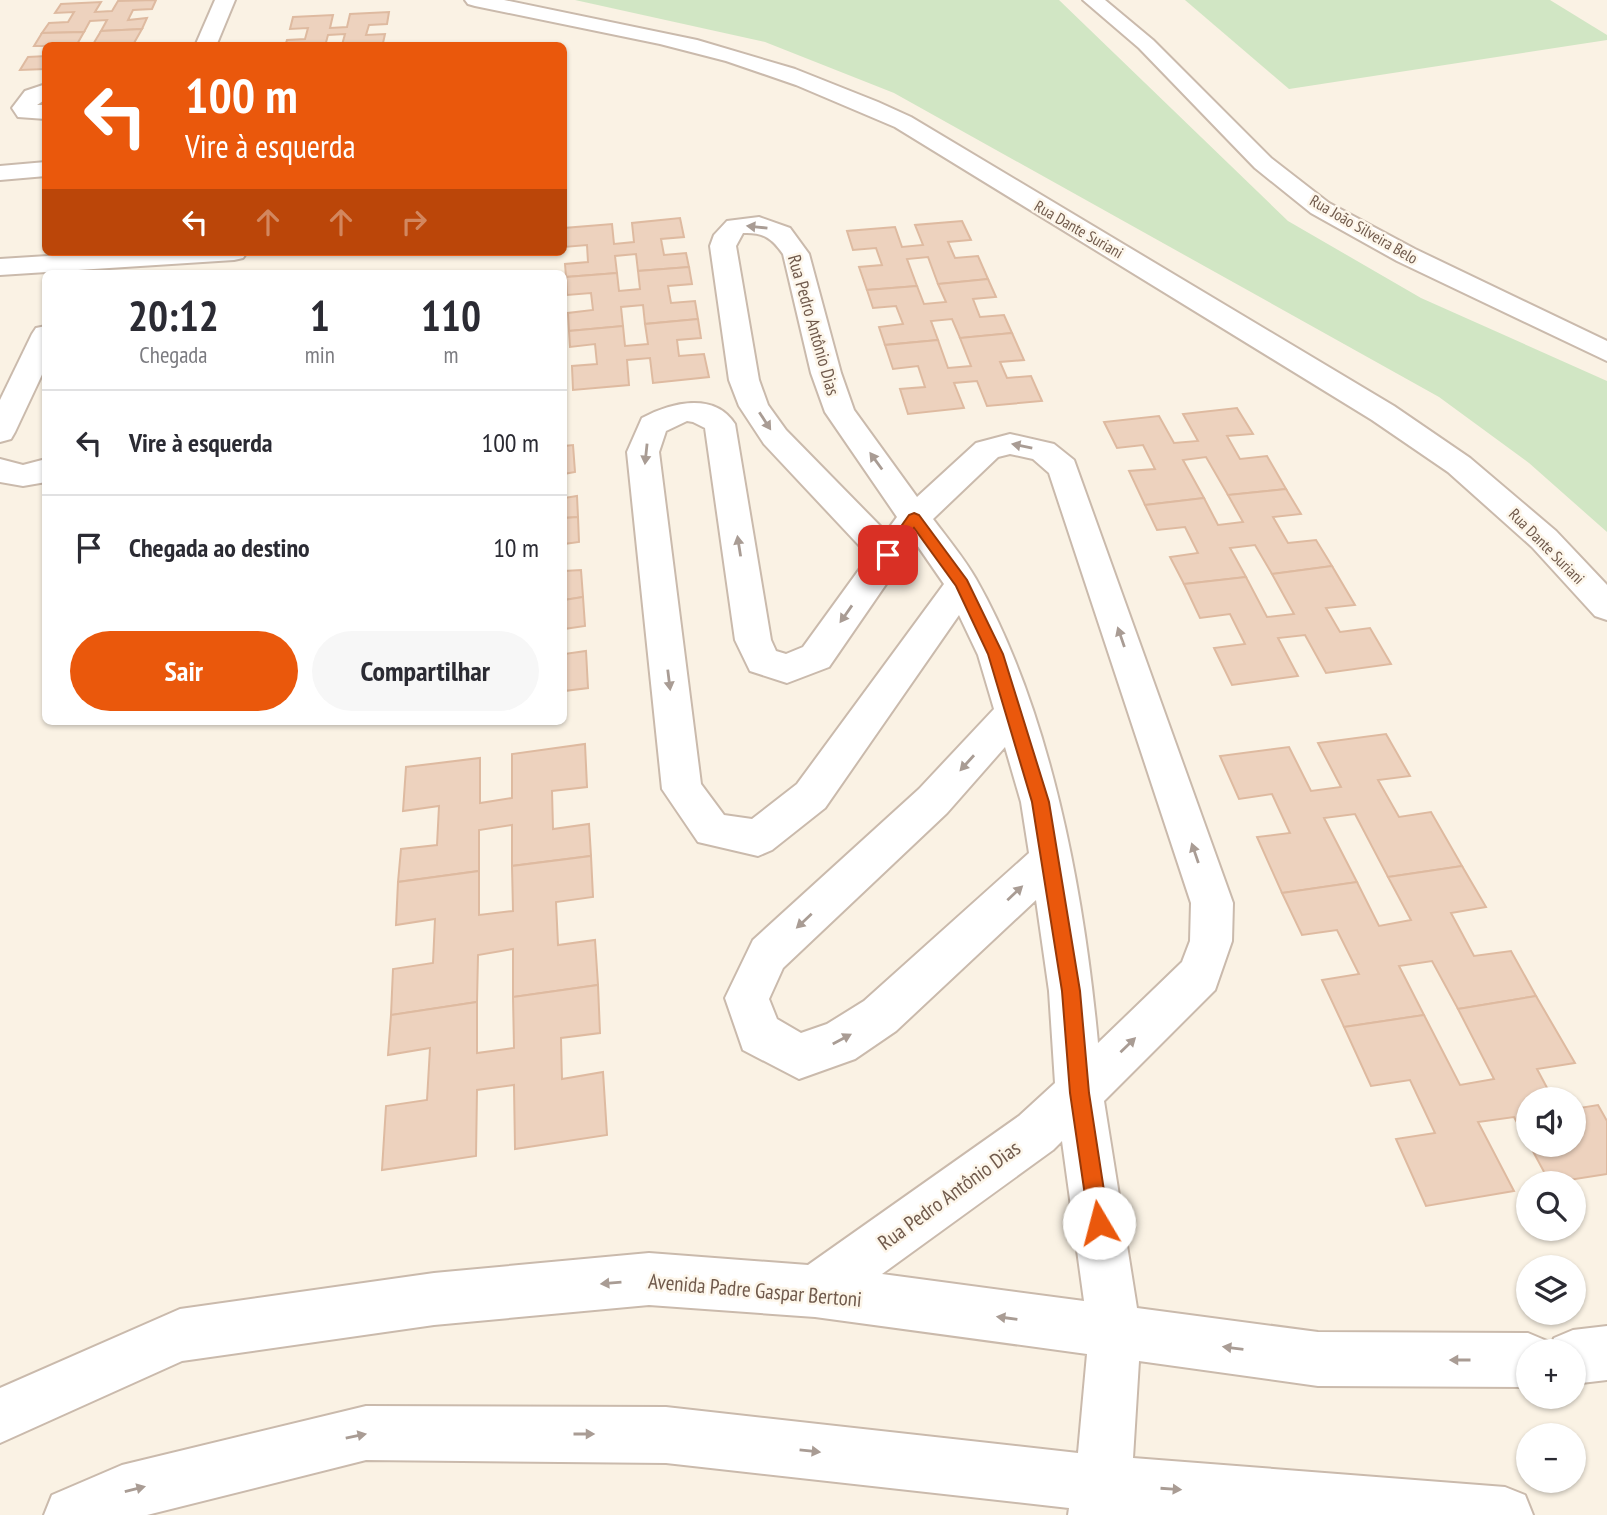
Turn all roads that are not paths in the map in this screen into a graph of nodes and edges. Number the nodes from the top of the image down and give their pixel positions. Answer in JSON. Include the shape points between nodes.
{"nodes":[{"id":1,"x":225,"y":0,"type":"edge"},
{"id":2,"x":475,"y":0,"type":"edge"},
{"id":3,"x":1093,"y":0,"type":"edge"},
{"id":4,"x":207,"y":42,"type":"edge"},
{"id":5,"x":42,"y":93,"type":"edge"},
{"id":6,"x":42,"y":112,"type":"edge"},
{"id":7,"x":42,"y":169,"type":"edge"},
{"id":8,"x":0,"y":173,"type":"edge"},
{"id":9,"x":209,"y":256,"type":"edge"},
{"id":10,"x":154,"y":265,"type":"edge"},
{"id":11,"x":0,"y":267,"type":"edge"},
{"id":12,"x":76,"y":267,"type":"edge"},
{"id":13,"x":42,"y":343,"type":"edge"},
{"id":14,"x":1607,"y":352,"type":"edge"},
{"id":15,"x":0,"y":432,"type":"edge"},
{"id":16,"x":0,"y":470,"type":"edge"},
{"id":17,"x":42,"y":472,"type":"edge"},
{"id":18,"x":914,"y":518,"type":"junction"},
{"id":19,"x":888,"y":555,"type":"junction"},
{"id":20,"x":962,"y":584,"type":"junction"},
{"id":21,"x":1607,"y":607,"type":"edge"},
{"id":22,"x":1013,"y":713,"type":"junction"},
{"id":23,"x":1050,"y":860,"type":"junction"},
{"id":24,"x":1080,"y":1093,"type":"junction"},
{"id":25,"x":815,"y":1291,"type":"junction"},
{"id":26,"x":1115,"y":1332,"type":"junction"},
{"id":27,"x":1607,"y":1353,"type":"edge"},
{"id":28,"x":1586,"y":1355,"type":"edge"},
{"id":29,"x":1516,"y":1360,"type":"edge"},
{"id":30,"x":0,"y":1416,"type":"edge"},
{"id":31,"x":1099,"y":1499,"type":"edge"},
{"id":32,"x":72,"y":1515,"type":"edge"},
{"id":33,"x":1505,"y":1515,"type":"edge"}],
"edges":[{"from":1,"to":4,"type":"street"},
{"from":2,"to":21,"type":"street","name":"Rua Dante Suriani","via":[[669,40],[768,67],[902,122],[1415,435],[1458,465],[1544,539]]},
{"from":3,"to":14,"type":"street","name":"Rua João Silveira Belo","via":[[1146,44],[1263,163],[1320,208]]},
{"from":5,"to":6,"type":"street","via":[[23,108]]},
{"from":7,"to":8,"type":"street"},
{"from":9,"to":10,"type":"street"},
{"from":10,"to":12,"type":"street"},
{"from":11,"to":12,"type":"street"},
{"from":13,"to":15,"type":"street"},
{"from":16,"to":17,"type":"street","via":[[13,476]]},
{"from":18,"to":19,"type":"street"},
{"from":18,"to":19,"type":"street","name":"Rua Pedro Antônio Dias","one_way":true,"via":[[840,412],[796,254],[781,233],[759,225],[736,226],[723,246],[744,380],[754,406],[775,437]]},
{"from":18,"to":20,"type":"street","name":"Rua Pedro Antônio Dias"},
{"from":24,"to":18,"type":"street","one_way":true,"via":[[1200,975],[1211,941],[1212,903],[1063,468],[1043,450],[1010,444],[987,450]]},
{"from":19,"to":20,"type":"street","one_way":true,"via":[[816,657],[787,669],[763,662],[753,640],[720,424],[705,414],[677,411],[653,425],[643,452],[682,789],[712,830],[758,838],[811,796]]},
{"from":20,"to":22,"type":"street","name":"Rua Pedro Antônio Dias","via":[[996,654]]},
{"from":22,"to":23,"type":"street","name":"Rua Pedro Antônio Dias","via":[[1041,802]]},
{"from":22,"to":23,"type":"street","one_way":true,"via":[[933,802],[768,954],[747,998],[759,1034],[799,1056],[839,1042],[880,1016]]},
{"from":23,"to":24,"type":"street","name":"Rua Pedro Antônio Dias","via":[[1071,991]]},
{"from":24,"to":25,"type":"street","name":"Rua Pedro Antônio Dias","via":[[1036,1133]]},
{"from":24,"to":26,"type":"street","name":"Rua Pedro Antônio Dias"},
{"from":26,"to":25,"type":"street","name":"Avenida Padre Gaspar Bertoni","one_way":true},
{"from":25,"to":30,"type":"street","name":"Avenida Padre Gaspar Bertoni","one_way":true,"via":[[649,1279],[435,1299],[180,1335]]},
{"from":29,"to":26,"type":"street","name":"Avenida Padre Gaspar Bertoni","one_way":true,"via":[[1318,1359]]},
{"from":26,"to":31,"type":"street","name":"Rua Pedro Antônio Dias"},
{"from":27,"to":28,"type":"street"},
{"from":32,"to":31,"type":"street","one_way":true,"via":[[122,1493],[366,1433],[666,1435]]},
{"from":31,"to":33,"type":"street","one_way":true}]}
